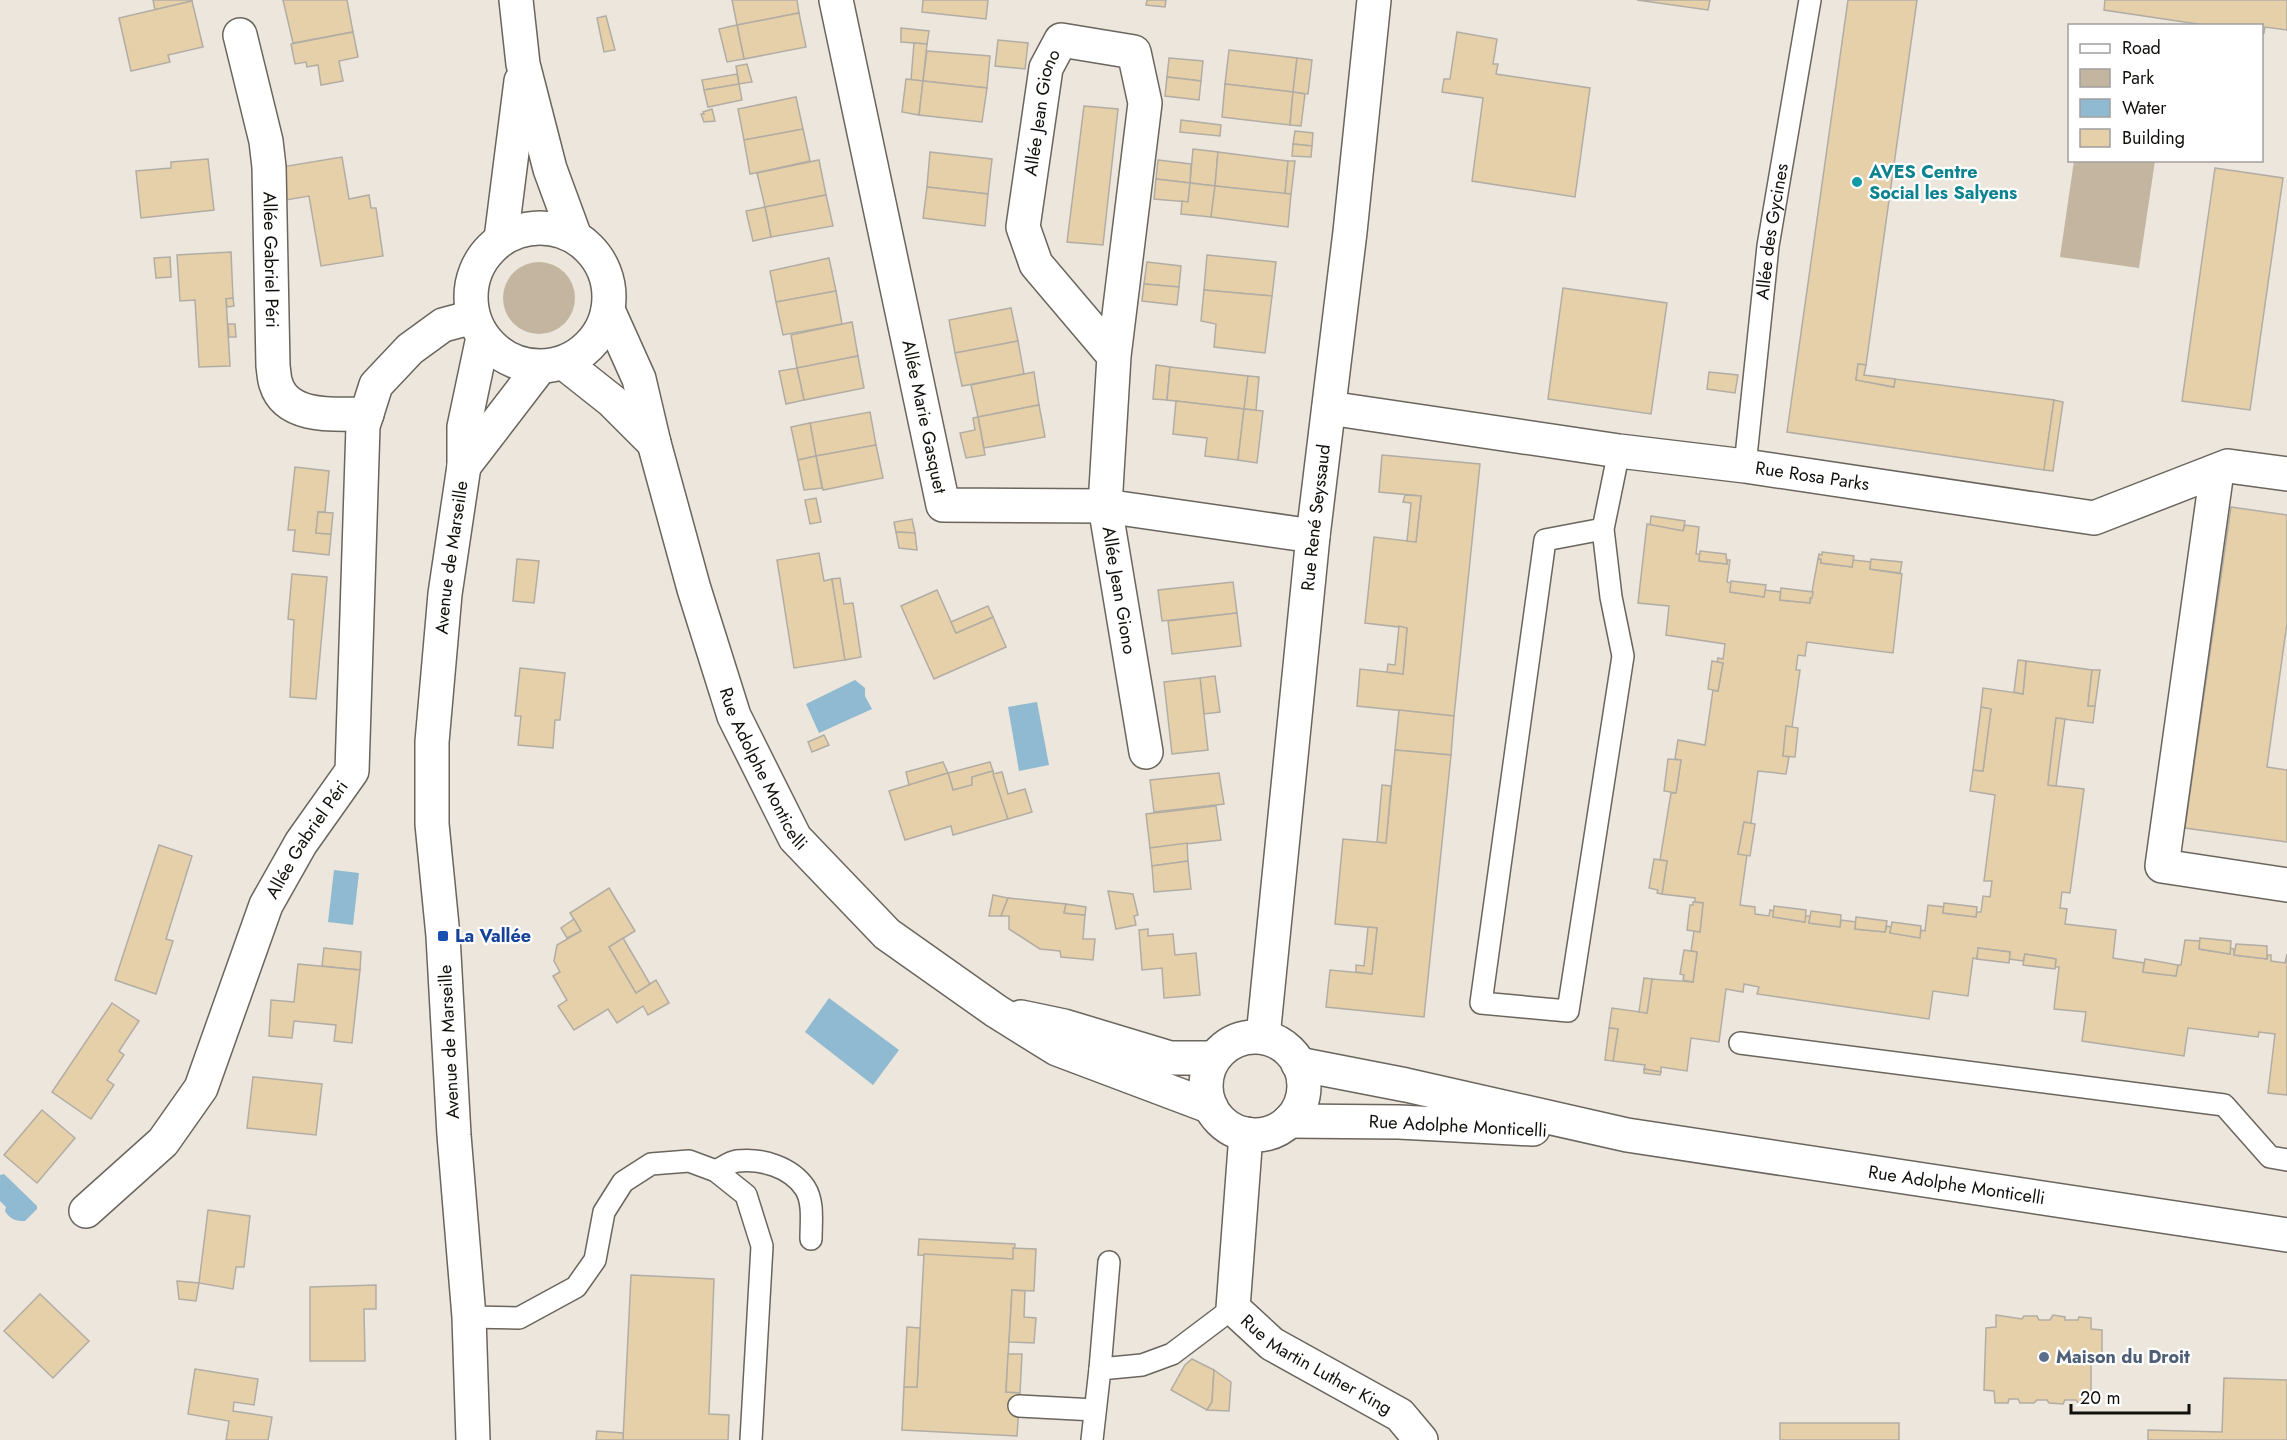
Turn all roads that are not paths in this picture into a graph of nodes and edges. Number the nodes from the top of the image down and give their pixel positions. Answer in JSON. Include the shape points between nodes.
{"nodes":[{"id":1,"x":516,"y":0,"type":"edge"},
{"id":2,"x":836,"y":0,"type":"edge"},
{"id":3,"x":1374,"y":0,"type":"edge"},
{"id":4,"x":1810,"y":0,"type":"edge"},
{"id":5,"x":240,"y":35,"type":"dead end"},
{"id":6,"x":523,"y":64,"type":"junction"},
{"id":7,"x":575,"y":237,"type":"junction"},
{"id":8,"x":501,"y":239,"type":"junction"},
{"id":9,"x":608,"y":310,"type":"junction"},
{"id":10,"x":478,"y":327,"type":"junction"},
{"id":11,"x":1114,"y":356,"type":"junction"},
{"id":12,"x":552,"y":365,"type":"junction"},
{"id":13,"x":1329,"y":408,"type":"junction"},
{"id":14,"x":367,"y":414,"type":"junction"},
{"id":15,"x":654,"y":443,"type":"junction"},
{"id":16,"x":1619,"y":451,"type":"junction"},
{"id":17,"x":464,"y":466,"type":"junction"},
{"id":18,"x":1745,"y":466,"type":"junction"},
{"id":19,"x":2217,"y":471,"type":"junction"},
{"id":20,"x":2287,"y":474,"type":"edge"},
{"id":21,"x":1106,"y":506,"type":"junction"},
{"id":22,"x":1603,"y":529,"type":"junction"},
{"id":23,"x":1313,"y":536,"type":"junction"},
{"id":24,"x":1146,"y":752,"type":"dead end"},
{"id":25,"x":2287,"y":885,"type":"edge"},
{"id":26,"x":996,"y":1011,"type":"junction"},
{"id":27,"x":1263,"y":1037,"type":"junction"},
{"id":28,"x":1740,"y":1043,"type":"dead end"},
{"id":29,"x":1214,"y":1058,"type":"junction"},
{"id":30,"x":1298,"y":1064,"type":"junction"},
{"id":31,"x":1211,"y":1107,"type":"junction"},
{"id":32,"x":1288,"y":1121,"type":"junction"},
{"id":33,"x":1246,"y":1134,"type":"junction"},
{"id":34,"x":1627,"y":1135,"type":"junction"},
{"id":35,"x":2287,"y":1160,"type":"edge"},
{"id":36,"x":716,"y":1171,"type":"junction"},
{"id":37,"x":86,"y":1211,"type":"dead end"},
{"id":38,"x":2287,"y":1235,"type":"edge"},
{"id":39,"x":811,"y":1239,"type":"dead end"},
{"id":40,"x":1109,"y":1262,"type":"dead end"},
{"id":41,"x":1233,"y":1308,"type":"junction"},
{"id":42,"x":469,"y":1317,"type":"junction"},
{"id":43,"x":1100,"y":1369,"type":"junction"},
{"id":44,"x":1019,"y":1406,"type":"dead end"},
{"id":45,"x":1095,"y":1410,"type":"junction"},
{"id":46,"x":473,"y":1440,"type":"edge"},
{"id":47,"x":751,"y":1440,"type":"edge"},
{"id":48,"x":1092,"y":1440,"type":"edge"},
{"id":49,"x":1422,"y":1440,"type":"edge"}],
"edges":[{"from":1,"to":6,"type":"street"},
{"from":2,"to":21,"type":"street","name":"Allée Marie Gasquet","via":[[943,505]]},
{"from":3,"to":13,"type":"street","name":"Rue René Seyssaud"},
{"from":4,"to":18,"type":"lane","name":"Allée des Gycines","via":[[1768,246]]},
{"from":5,"to":14,"type":"street","name":"Allée Gabriel Péri","via":[[269,167],[273,366],[277,386],[289,403],[317,413]]},
{"from":6,"to":7,"type":"street","via":[[550,169]]},
{"from":6,"to":8,"type":"street"},
{"from":7,"to":8,"type":"street","via":[[538,227],[518,230]]},
{"from":7,"to":9,"type":"street","via":[[592,251],[603,268],[609,289]]},
{"from":8,"to":10,"type":"street","via":[[485,254],[474,274],[470,295]]},
{"from":9,"to":12,"type":"street","via":[[600,332],[584,351]]},
{"from":9,"to":15,"type":"street","name":"Rue Adolphe Monticelli","via":[[639,379]]},
{"from":10,"to":12,"type":"street","via":[[498,353],[518,363]]},
{"from":10,"to":14,"type":"street","name":"Allée Gabriel Péri","via":[[443,325],[410,349],[376,385]]},
{"from":10,"to":17,"type":"street","name":"Avenue de Marseille","via":[[464,427]]},
{"from":11,"to":11,"type":"street","name":"Allée Jean Giono","via":[[1145,103],[1134,52],[1061,40],[1046,68],[1023,227],[1036,264]]},
{"from":11,"to":21,"type":"street","name":"Allée Jean Giono"},
{"from":12,"to":15,"type":"street","name":"Rue Adolphe Monticelli","via":[[612,401]]},
{"from":12,"to":17,"type":"street","name":"Avenue de Marseille"},
{"from":13,"to":16,"type":"street","name":"Rue Rosa Parks"},
{"from":13,"to":23,"type":"street","name":"Rue René Seyssaud"},
{"from":14,"to":37,"type":"street","name":"Allée Gabriel Péri","via":[[363,426],[351,771],[301,843],[266,905],[201,1088],[163,1142]]},
{"from":15,"to":26,"type":"street","name":"Rue Adolphe Monticelli","via":[[734,716],[795,838],[887,934]]},
{"from":16,"to":18,"type":"street","name":"Rue Rosa Parks"},
{"from":16,"to":22,"type":"lane"},
{"from":17,"to":42,"type":"street","name":"Avenue de Marseille","via":[[443,617],[432,742],[432,824]]},
{"from":18,"to":19,"type":"street","name":"Rue Rosa Parks","via":[[2094,518]]},
{"from":19,"to":20,"type":"street","name":"Rue Rosa Parks","via":[[2228,466]]},
{"from":19,"to":25,"type":"street","via":[[2162,866]]},
{"from":21,"to":23,"type":"street","name":"Allée Marie Gasquet"},
{"from":21,"to":24,"type":"street","name":"Allée Jean Giono"},
{"from":22,"to":22,"type":"lane","via":[[1545,540],[1481,1003],[1568,1011],[1623,656]]},
{"from":23,"to":27,"type":"street","name":"Rue René Seyssaud"},
{"from":26,"to":29,"type":"street","name":"Rue Adolphe Monticelli","via":[[1064,1026],[1170,1058]]},
{"from":26,"to":31,"type":"street","name":"Rue Adolphe Monticelli","via":[[1057,1049]]},
{"from":27,"to":29,"type":"street","via":[[1236,1040]]},
{"from":27,"to":30,"type":"street","via":[[1277,1042]]},
{"from":28,"to":35,"type":"lane","via":[[2224,1105],[2270,1157]]},
{"from":29,"to":31,"type":"street","via":[[1206,1082]]},
{"from":30,"to":32,"type":"street","via":[[1303,1094]]},
{"from":30,"to":34,"type":"street","name":"Rue Adolphe Monticelli"},
{"from":31,"to":33,"type":"street","name":"Rue Adolphe Monticelli","via":[[1220,1120]]},
{"from":32,"to":33,"type":"street","name":"Rue Adolphe Monticelli","via":[[1276,1130]]},
{"from":32,"to":34,"type":"street","name":"Rue Adolphe Monticelli","via":[[1399,1122]]},
{"from":33,"to":41,"type":"street","name":"Rue Martin Luther King"},
{"from":34,"to":38,"type":"street","name":"Rue Adolphe Monticelli"},
{"from":36,"to":39,"type":"lane","via":[[735,1161],[754,1161],[791,1173],[806,1189],[812,1210]]},
{"from":36,"to":42,"type":"lane","via":[[689,1161],[651,1164],[623,1182],[604,1212],[595,1260],[576,1287],[519,1318]]},
{"from":36,"to":47,"type":"lane","via":[[746,1195],[762,1246]]},
{"from":40,"to":43,"type":"lane"},
{"from":41,"to":43,"type":"lane","via":[[1172,1354],[1142,1365]]},
{"from":41,"to":49,"type":"street","name":"Rue Martin Luther King","via":[[1272,1344],[1400,1415]]},
{"from":42,"to":46,"type":"street","name":"Avenue de Marseille"},
{"from":43,"to":45,"type":"lane"},
{"from":44,"to":45,"type":"lane"},
{"from":45,"to":48,"type":"lane"}]}
